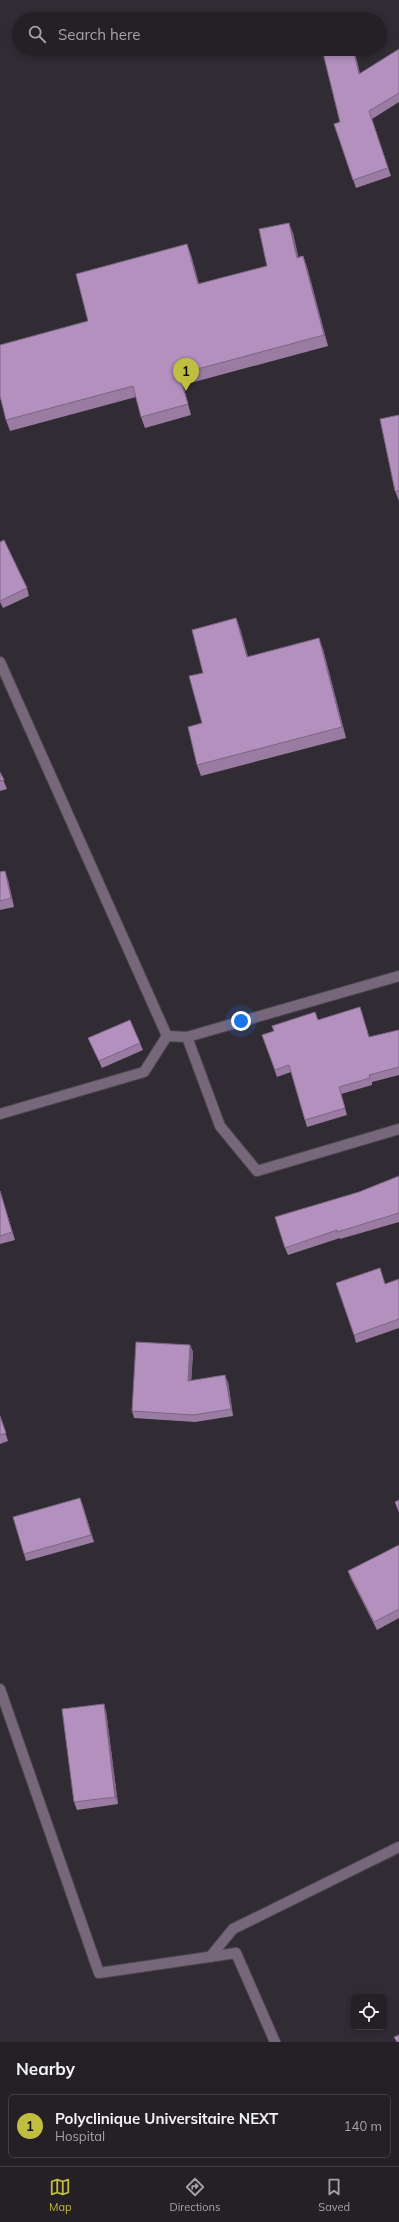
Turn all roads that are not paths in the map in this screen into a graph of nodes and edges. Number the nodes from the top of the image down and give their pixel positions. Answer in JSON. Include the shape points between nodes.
{"nodes":[{"id":1,"x":0,"y":662,"type":"edge"},
{"id":2,"x":399,"y":976,"type":"edge"},
{"id":3,"x":166,"y":1036,"type":"junction"},
{"id":4,"x":187,"y":1037,"type":"junction"},
{"id":5,"x":0,"y":1114,"type":"edge"},
{"id":6,"x":399,"y":1130,"type":"edge"},
{"id":7,"x":0,"y":1689,"type":"edge"},
{"id":8,"x":399,"y":1847,"type":"edge"},
{"id":9,"x":210,"y":1957,"type":"junction"},
{"id":10,"x":275,"y":2042,"type":"edge"}],
"edges":[{"from":1,"to":3,"type":"street"},
{"from":2,"to":4,"type":"street"},
{"from":3,"to":4,"type":"street"},
{"from":3,"to":5,"type":"street","via":[[144,1072]]},
{"from":4,"to":6,"type":"street","via":[[220,1126],[258,1171]]},
{"from":7,"to":9,"type":"street","via":[[99,1973]]},
{"from":8,"to":9,"type":"street","via":[[233,1929]]},
{"from":9,"to":10,"type":"street","via":[[236,1952]]}]}
